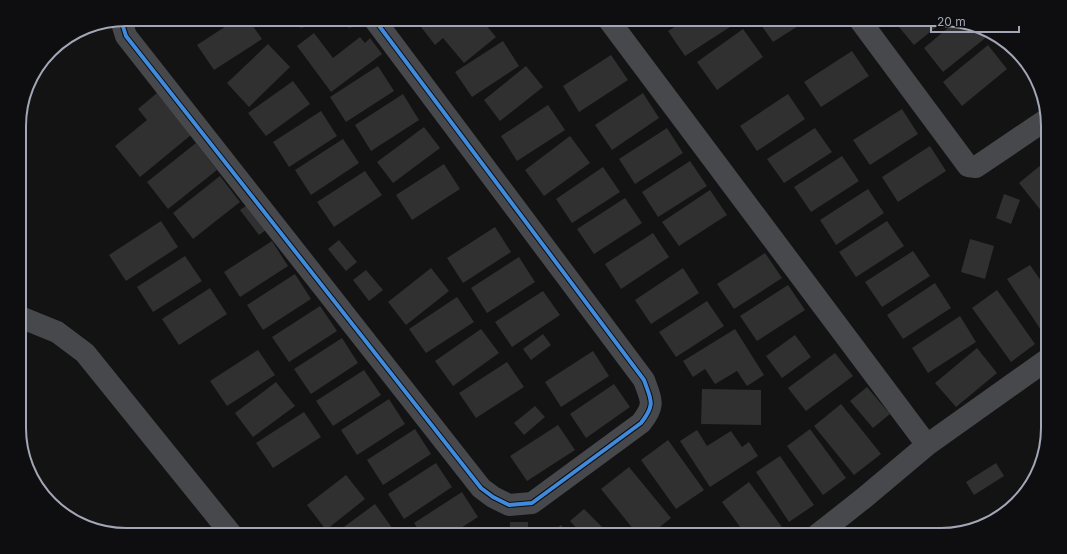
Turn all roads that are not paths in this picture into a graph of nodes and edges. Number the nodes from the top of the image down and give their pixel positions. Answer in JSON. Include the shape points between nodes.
{"nodes":[{"id":1,"x":123,"y":26,"type":"edge"},
{"id":2,"x":379,"y":26,"type":"edge"},
{"id":3,"x":613,"y":26,"type":"edge"},
{"id":4,"x":863,"y":26,"type":"edge"},
{"id":5,"x":1041,"y":123,"type":"edge"},
{"id":6,"x":26,"y":319,"type":"edge"},
{"id":7,"x":1041,"y":364,"type":"edge"},
{"id":8,"x":927,"y":445,"type":"junction"},
{"id":9,"x":226,"y":528,"type":"edge"},
{"id":10,"x":826,"y":528,"type":"edge"}],
"edges":[{"from":1,"to":2,"type":"street","via":[[126,36],[481,488],[508,505],[532,503],[641,422],[650,411],[651,399],[644,380]]},
{"from":3,"to":8,"type":"street"},
{"from":4,"to":5,"type":"street","via":[[968,166],[976,167]]},
{"from":6,"to":9,"type":"street","via":[[57,332],[85,353]]},
{"from":7,"to":8,"type":"street"},
{"from":8,"to":10,"type":"street"}]}
